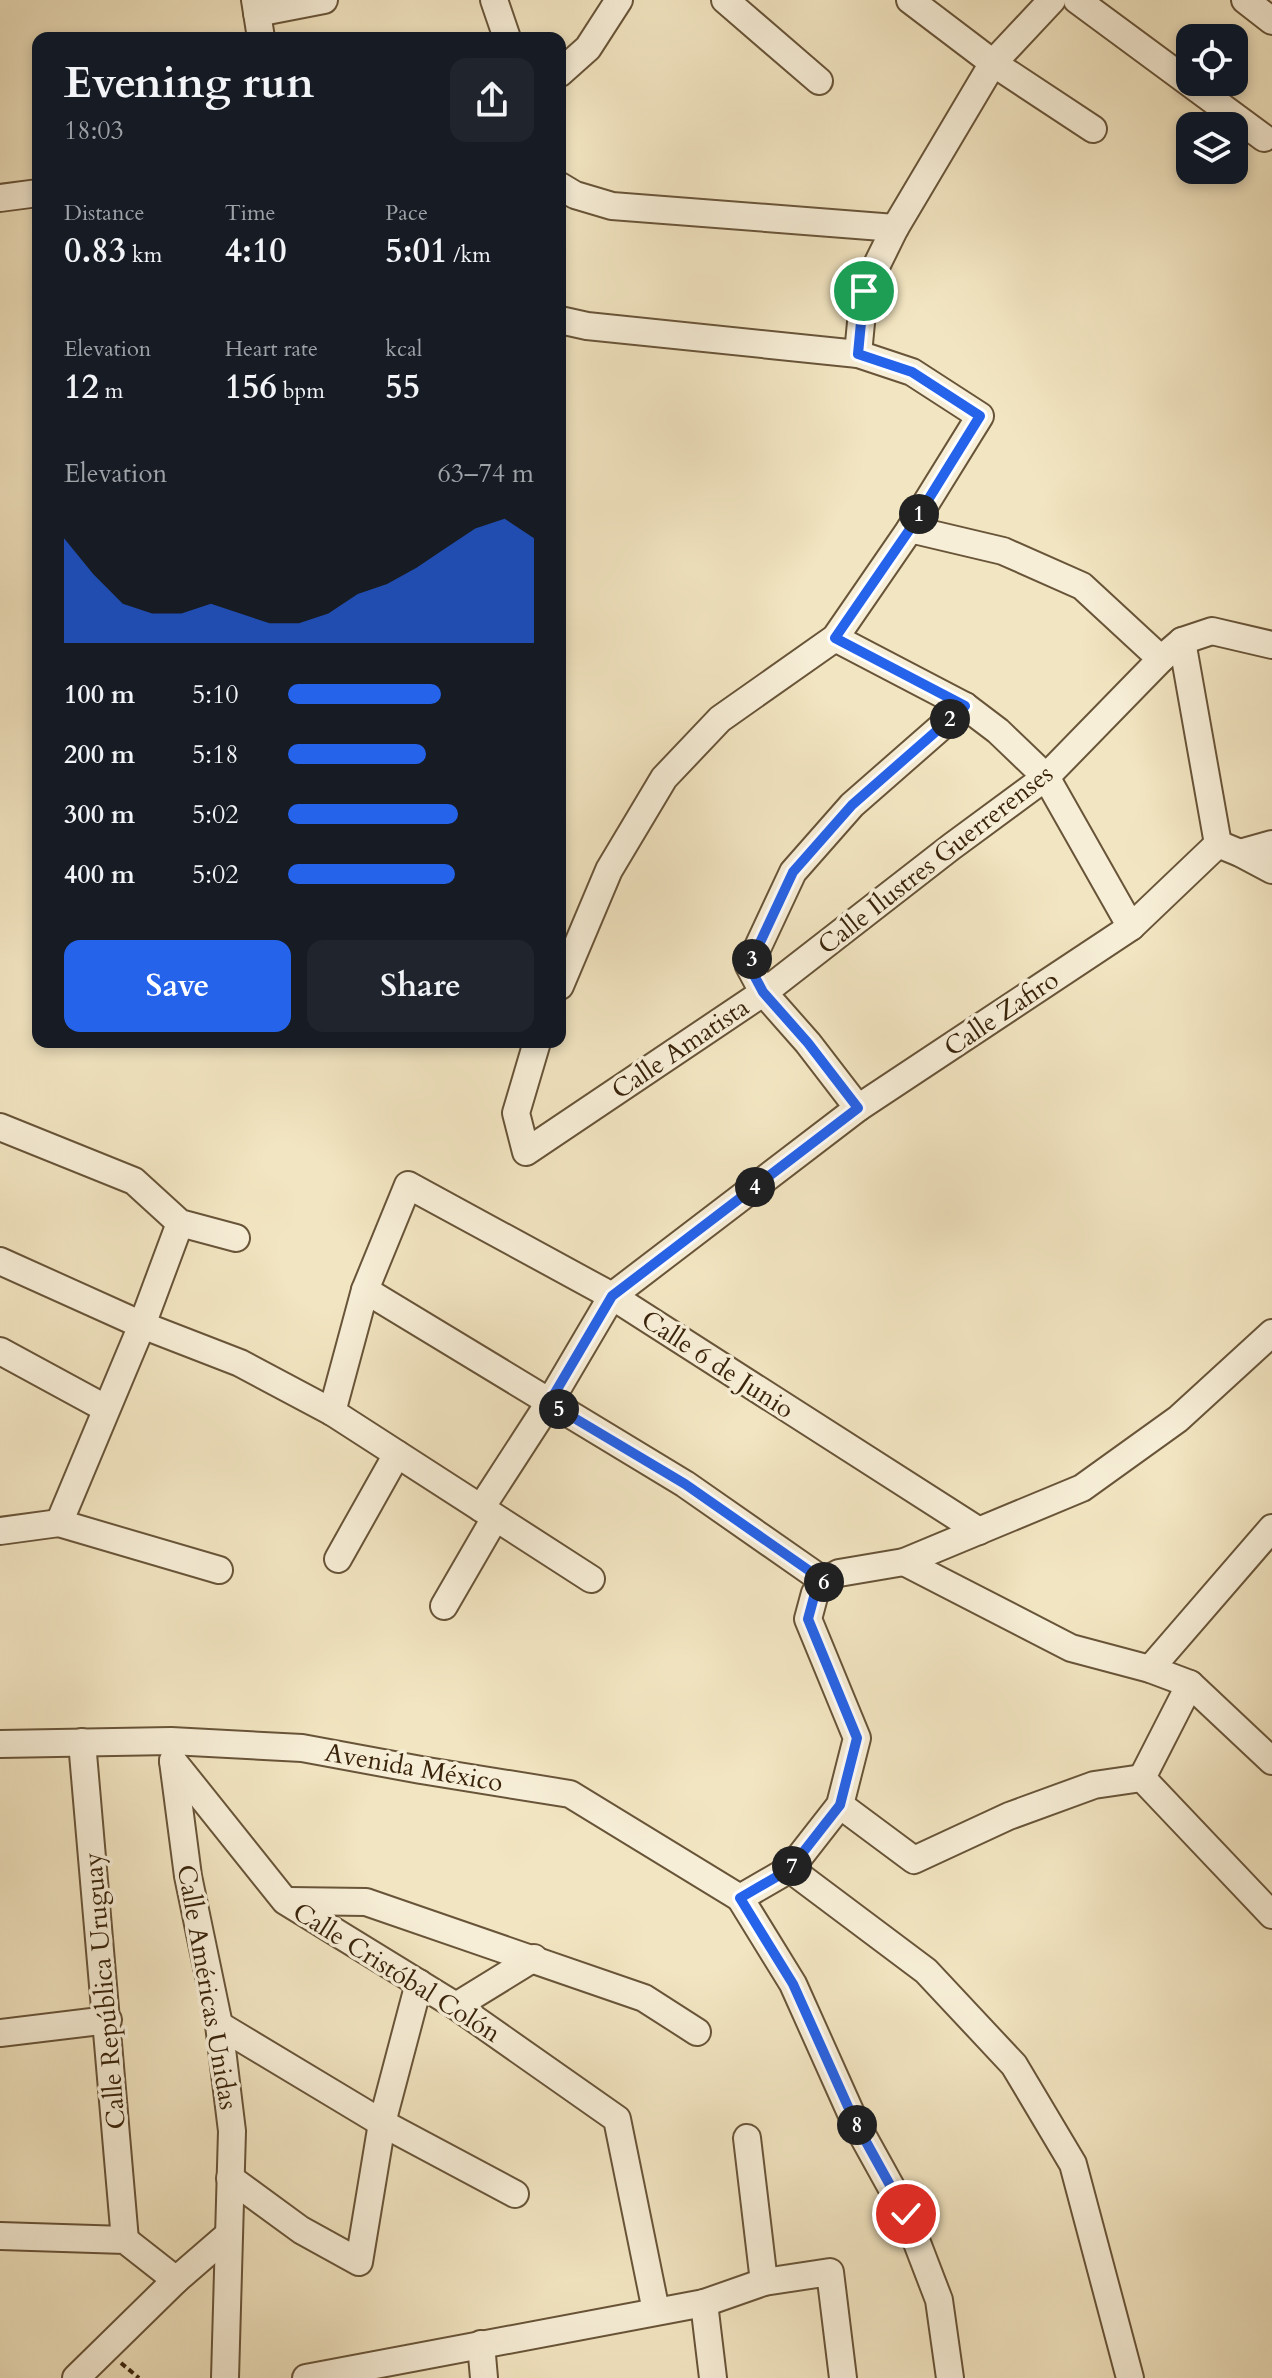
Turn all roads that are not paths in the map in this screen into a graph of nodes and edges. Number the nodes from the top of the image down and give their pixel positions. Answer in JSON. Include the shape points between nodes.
{"nodes":[{"id":1,"x":324,"y":0,"type":"edge"},
{"id":2,"x":494,"y":0,"type":"edge"},
{"id":3,"x":619,"y":0,"type":"edge"},
{"id":4,"x":725,"y":0,"type":"edge"},
{"id":5,"x":910,"y":0,"type":"edge"},
{"id":6,"x":1052,"y":0,"type":"edge"},
{"id":7,"x":1077,"y":0,"type":"edge"},
{"id":8,"x":1245,"y":0,"type":"edge"},
{"id":9,"x":258,"y":17,"type":"edge"},
{"id":10,"x":1272,"y":21,"type":"edge"},
{"id":11,"x":505,"y":32,"type":"edge"},
{"id":12,"x":993,"y":63,"type":"junction"},
{"id":13,"x":566,"y":68,"type":"edge"},
{"id":14,"x":819,"y":81,"type":"dead end"},
{"id":15,"x":1093,"y":129,"type":"dead end"},
{"id":16,"x":1264,"y":138,"type":"dead end"},
{"id":17,"x":566,"y":190,"type":"edge"},
{"id":18,"x":32,"y":194,"type":"edge"},
{"id":19,"x":0,"y":198,"type":"edge"},
{"id":20,"x":895,"y":228,"type":"junction"},
{"id":21,"x":566,"y":321,"type":"edge"},
{"id":22,"x":858,"y":354,"type":"junction"},
{"id":23,"x":910,"y":529,"type":"junction"},
{"id":24,"x":835,"y":638,"type":"junction"},
{"id":25,"x":1182,"y":641,"type":"junction"},
{"id":26,"x":1272,"y":645,"type":"edge"},
{"id":27,"x":1161,"y":659,"type":"junction"},
{"id":28,"x":965,"y":706,"type":"junction"},
{"id":29,"x":1046,"y":777,"type":"junction"},
{"id":30,"x":1272,"y":844,"type":"edge"},
{"id":31,"x":1229,"y":848,"type":"junction"},
{"id":32,"x":1272,"y":870,"type":"edge"},
{"id":33,"x":1131,"y":927,"type":"junction"},
{"id":34,"x":566,"y":972,"type":"edge"},
{"id":35,"x":763,"y":992,"type":"junction"},
{"id":36,"x":535,"y":1048,"type":"edge"},
{"id":37,"x":858,"y":1108,"type":"junction"},
{"id":38,"x":0,"y":1127,"type":"edge"},
{"id":39,"x":180,"y":1223,"type":"junction"},
{"id":40,"x":236,"y":1238,"type":"dead end"},
{"id":41,"x":0,"y":1261,"type":"edge"},
{"id":42,"x":365,"y":1290,"type":"junction"},
{"id":43,"x":612,"y":1296,"type":"junction"},
{"id":44,"x":142,"y":1325,"type":"junction"},
{"id":45,"x":1272,"y":1333,"type":"edge"},
{"id":46,"x":0,"y":1351,"type":"edge"},
{"id":47,"x":549,"y":1403,"type":"junction"},
{"id":48,"x":105,"y":1408,"type":"junction"},
{"id":49,"x":332,"y":1412,"type":"junction"},
{"id":50,"x":397,"y":1454,"type":"junction"},
{"id":51,"x":488,"y":1513,"type":"junction"},
{"id":52,"x":59,"y":1523,"type":"junction"},
{"id":53,"x":1272,"y":1528,"type":"edge"},
{"id":54,"x":0,"y":1531,"type":"edge"},
{"id":55,"x":979,"y":1531,"type":"junction"},
{"id":56,"x":338,"y":1559,"type":"dead end"},
{"id":57,"x":904,"y":1562,"type":"junction"},
{"id":58,"x":219,"y":1570,"type":"dead end"},
{"id":59,"x":591,"y":1579,"type":"dead end"},
{"id":60,"x":824,"y":1581,"type":"junction"},
{"id":61,"x":444,"y":1606,"type":"dead end"},
{"id":62,"x":1150,"y":1669,"type":"junction"},
{"id":63,"x":1190,"y":1684,"type":"junction"},
{"id":64,"x":82,"y":1742,"type":"junction"},
{"id":65,"x":0,"y":1744,"type":"edge"},
{"id":66,"x":172,"y":1751,"type":"junction"},
{"id":67,"x":1272,"y":1761,"type":"edge"},
{"id":68,"x":1142,"y":1778,"type":"junction"},
{"id":69,"x":840,"y":1805,"type":"junction"},
{"id":70,"x":790,"y":1869,"type":"junction"},
{"id":71,"x":740,"y":1898,"type":"junction"},
{"id":72,"x":285,"y":1901,"type":"junction"},
{"id":73,"x":1272,"y":1915,"type":"edge"},
{"id":74,"x":534,"y":1958,"type":"junction"},
{"id":75,"x":419,"y":1983,"type":"junction"},
{"id":76,"x":456,"y":2006,"type":"junction"},
{"id":77,"x":108,"y":2020,"type":"junction"},
{"id":78,"x":219,"y":2025,"type":"junction"},
{"id":79,"x":697,"y":2032,"type":"dead end"},
{"id":80,"x":0,"y":2033,"type":"edge"},
{"id":81,"x":382,"y":2123,"type":"junction"},
{"id":82,"x":747,"y":2138,"type":"dead end"},
{"id":83,"x":230,"y":2178,"type":"junction"},
{"id":84,"x":515,"y":2194,"type":"dead end"},
{"id":85,"x":228,"y":2235,"type":"junction"},
{"id":86,"x":0,"y":2236,"type":"edge"},
{"id":87,"x":125,"y":2240,"type":"junction"},
{"id":88,"x":176,"y":2280,"type":"junction"},
{"id":89,"x":764,"y":2282,"type":"junction"},
{"id":90,"x":704,"y":2303,"type":"junction"},
{"id":91,"x":656,"y":2311,"type":"junction"},
{"id":92,"x":481,"y":2344,"type":"junction"},
{"id":93,"x":76,"y":2378,"type":"edge"},
{"id":94,"x":225,"y":2378,"type":"edge"},
{"id":95,"x":306,"y":2378,"type":"edge"},
{"id":96,"x":484,"y":2378,"type":"edge"},
{"id":97,"x":713,"y":2378,"type":"edge"},
{"id":98,"x":843,"y":2378,"type":"edge"},
{"id":99,"x":950,"y":2378,"type":"edge"},
{"id":100,"x":1130,"y":2378,"type":"edge"}],
"edges":[{"from":1,"to":9,"type":"street"},
{"from":2,"to":11,"type":"street"},
{"from":3,"to":13,"type":"street","via":[[588,48]]},
{"from":4,"to":14,"type":"street"},
{"from":5,"to":12,"type":"street"},
{"from":6,"to":12,"type":"street"},
{"from":7,"to":16,"type":"street"},
{"from":8,"to":10,"type":"street"},
{"from":12,"to":15,"type":"street"},
{"from":12,"to":20,"type":"street"},
{"from":17,"to":20,"type":"street","via":[[612,206]]},
{"from":18,"to":19,"type":"street"},
{"from":20,"to":22,"type":"street","via":[[864,291]]},
{"from":21,"to":22,"type":"street"},
{"from":22,"to":23,"type":"street","via":[[912,372],[980,416]]},
{"from":23,"to":24,"type":"street"},
{"from":23,"to":27,"type":"street","via":[[1003,551],[1082,586]]},
{"from":24,"to":28,"type":"street"},
{"from":24,"to":34,"type":"street","via":[[720,719],[664,778],[609,870]]},
{"from":25,"to":26,"type":"street","name":"Calle Ilustres Guerrerenses","via":[[1212,631]]},
{"from":25,"to":27,"type":"street","name":"Calle Ilustres Guerrerenses"},
{"from":25,"to":31,"type":"street"},
{"from":27,"to":29,"type":"street","name":"Calle Ilustres Guerrerenses"},
{"from":28,"to":29,"type":"street"},
{"from":28,"to":35,"type":"street","name":"Calle Amatista","via":[[852,805],[793,872],[749,966]]},
{"from":29,"to":33,"type":"street"},
{"from":29,"to":35,"type":"street","name":"Calle Ilustres Guerrerenses"},
{"from":30,"to":31,"type":"street"},
{"from":31,"to":32,"type":"street"},
{"from":31,"to":33,"type":"street","name":"Calle Zafiro"},
{"from":33,"to":37,"type":"street","name":"Calle Zafiro"},
{"from":35,"to":36,"type":"street","name":"Calle Amatista","via":[[526,1152],[516,1113]]},
{"from":35,"to":37,"type":"street"},
{"from":37,"to":43,"type":"street","name":"Calle Zafiro"},
{"from":38,"to":39,"type":"street","via":[[134,1181]]},
{"from":39,"to":40,"type":"street"},
{"from":39,"to":44,"type":"street"},
{"from":41,"to":44,"type":"street"},
{"from":42,"to":43,"type":"street","name":"Calle 6 de Junio","via":[[408,1185]]},
{"from":42,"to":47,"type":"street"},
{"from":42,"to":49,"type":"street"},
{"from":43,"to":47,"type":"street"},
{"from":43,"to":55,"type":"street","name":"Calle 6 de Junio"},
{"from":44,"to":48,"type":"street"},
{"from":44,"to":49,"type":"street","via":[[240,1363]]},
{"from":45,"to":55,"type":"street","via":[[1178,1419],[1082,1488]]},
{"from":46,"to":48,"type":"street"},
{"from":47,"to":51,"type":"street"},
{"from":47,"to":60,"type":"street","via":[[685,1484]]},
{"from":48,"to":52,"type":"street"},
{"from":49,"to":50,"type":"street"},
{"from":50,"to":51,"type":"street"},
{"from":50,"to":56,"type":"street"},
{"from":51,"to":59,"type":"street"},
{"from":51,"to":61,"type":"street"},
{"from":52,"to":54,"type":"street"},
{"from":52,"to":58,"type":"street"},
{"from":53,"to":62,"type":"street"},
{"from":55,"to":57,"type":"street"},
{"from":57,"to":60,"type":"street","via":[[839,1573]]},
{"from":57,"to":62,"type":"street","via":[[1071,1648]]},
{"from":60,"to":69,"type":"street","via":[[808,1619],[857,1738]]},
{"from":62,"to":63,"type":"street"},
{"from":63,"to":67,"type":"street"},
{"from":63,"to":68,"type":"street"},
{"from":64,"to":65,"type":"street","name":"Avenida México"},
{"from":64,"to":66,"type":"street","name":"Avenida México"},
{"from":64,"to":77,"type":"street","name":"Calle República Uruguay"},
{"from":66,"to":71,"type":"street","name":"Avenida México","via":[[302,1748],[570,1794]]},
{"from":66,"to":72,"type":"street","name":"Calle Cristóbal Colón"},
{"from":66,"to":78,"type":"street","name":"Calle Américas Unidas","via":[[188,1876]]},
{"from":68,"to":69,"type":"street","via":[[1094,1785],[1009,1816],[914,1860]]},
{"from":68,"to":73,"type":"street"},
{"from":69,"to":70,"type":"street"},
{"from":70,"to":71,"type":"street"},
{"from":70,"to":100,"type":"street","via":[[926,1971],[1014,2065],[1073,2164]]},
{"from":71,"to":99,"type":"street","via":[[793,1984],[854,2120],[906,2214],[939,2300]]},
{"from":72,"to":74,"type":"street","via":[[366,1902]]},
{"from":72,"to":75,"type":"street","name":"Calle Cristóbal Colón"},
{"from":74,"to":76,"type":"street"},
{"from":74,"to":79,"type":"street","via":[[644,1998]]},
{"from":75,"to":76,"type":"street","name":"Calle Cristóbal Colón"},
{"from":75,"to":81,"type":"street"},
{"from":76,"to":91,"type":"street","name":"Calle Cristóbal Colón","via":[[617,2119]]},
{"from":77,"to":80,"type":"street"},
{"from":77,"to":87,"type":"street","name":"Calle República Uruguay"},
{"from":78,"to":81,"type":"street"},
{"from":78,"to":83,"type":"street","name":"Calle Américas Unidas","via":[[232,2131]]},
{"from":81,"to":83,"type":"street","via":[[359,2262],[301,2230]]},
{"from":81,"to":84,"type":"street"},
{"from":82,"to":89,"type":"street"},
{"from":83,"to":85,"type":"street","name":"Calle Américas Unidas"},
{"from":85,"to":88,"type":"street"},
{"from":85,"to":94,"type":"street","name":"Calle Américas Unidas"},
{"from":86,"to":87,"type":"street"},
{"from":87,"to":88,"type":"street"},
{"from":88,"to":93,"type":"street"},
{"from":89,"to":90,"type":"street"},
{"from":89,"to":98,"type":"street","via":[[830,2272]]},
{"from":90,"to":91,"type":"street"},
{"from":90,"to":97,"type":"street"},
{"from":91,"to":92,"type":"street"},
{"from":92,"to":95,"type":"street"},
{"from":92,"to":96,"type":"street"}]}
